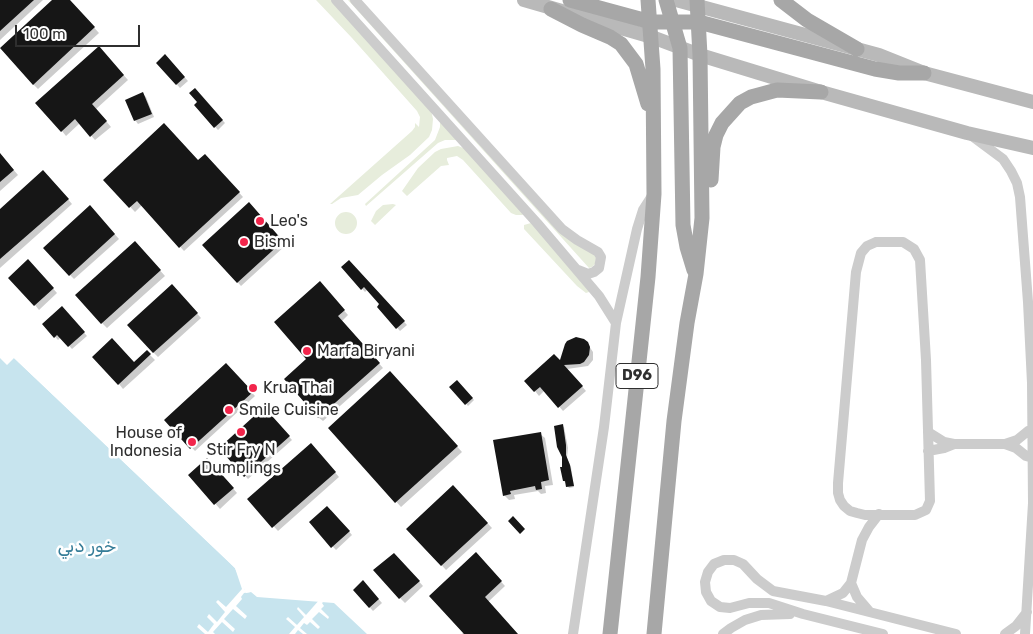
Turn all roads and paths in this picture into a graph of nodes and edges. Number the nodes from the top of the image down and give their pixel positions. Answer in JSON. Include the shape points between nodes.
{"nodes":[{"id":1,"x":336,"y":0,"type":"edge"},
{"id":2,"x":356,"y":0,"type":"edge"},
{"id":3,"x":524,"y":0,"type":"edge"},
{"id":4,"x":570,"y":0,"type":"edge"},
{"id":5,"x":648,"y":0,"type":"edge"},
{"id":6,"x":666,"y":0,"type":"edge"},
{"id":7,"x":676,"y":0,"type":"edge"},
{"id":8,"x":781,"y":0,"type":"edge"},
{"id":9,"x":697,"y":2,"type":"edge"},
{"id":10,"x":550,"y":8,"type":"junction"},
{"id":11,"x":651,"y":22,"type":"junction"},
{"id":12,"x":672,"y":22,"type":"junction"},
{"id":13,"x":699,"y":22,"type":"junction"},
{"id":14,"x":652,"y":38,"type":"junction"},
{"id":15,"x":680,"y":48,"type":"junction"},
{"id":16,"x":857,"y":49,"type":"junction"},
{"id":17,"x":700,"y":55,"type":"junction"},
{"id":18,"x":924,"y":72,"type":"junction"},
{"id":19,"x":821,"y":92,"type":"junction"},
{"id":20,"x":1033,"y":102,"type":"edge"},
{"id":21,"x":654,"y":132,"type":"junction"},
{"id":22,"x":967,"y":133,"type":"junction"},
{"id":23,"x":1033,"y":148,"type":"edge"},
{"id":24,"x":654,"y":194,"type":"junction"},
{"id":25,"x":702,"y":218,"type":"junction"},
{"id":26,"x":578,"y":270,"type":"junction"},
{"id":27,"x":696,"y":274,"type":"junction"},
{"id":28,"x":616,"y":323,"type":"junction"},
{"id":29,"x":1033,"y":430,"type":"edge"},
{"id":30,"x":928,"y":432,"type":"junction"},
{"id":31,"x":954,"y":444,"type":"junction"},
{"id":32,"x":1005,"y":444,"type":"junction"},
{"id":33,"x":928,"y":451,"type":"junction"},
{"id":34,"x":1033,"y":458,"type":"edge"},
{"id":35,"x":879,"y":514,"type":"junction"},
{"id":36,"x":865,"y":515,"type":"junction"},
{"id":37,"x":862,"y":540,"type":"junction"},
{"id":38,"x":851,"y":583,"type":"junction"},
{"id":39,"x":826,"y":601,"type":"junction"},
{"id":40,"x":1027,"y":611,"type":"junction"},
{"id":41,"x":873,"y":613,"type":"junction"},
{"id":42,"x":803,"y":614,"type":"junction"},
{"id":43,"x":611,"y":627,"type":"edge"},
{"id":44,"x":573,"y":634,"type":"edge"},
{"id":45,"x":654,"y":634,"type":"edge"},
{"id":46,"x":723,"y":634,"type":"edge"},
{"id":47,"x":883,"y":634,"type":"edge"},
{"id":48,"x":956,"y":634,"type":"edge"},
{"id":49,"x":1005,"y":634,"type":"edge"},
{"id":50,"x":1025,"y":634,"type":"edge"}],
"edges":[{"from":1,"to":26,"type":"street"},
{"from":2,"to":26,"type":"street","via":[[562,229],[598,252],[601,257],[599,268],[588,274]]},
{"from":3,"to":10,"type":"main road"},
{"from":4,"to":11,"type":"main road"},
{"from":5,"to":11,"type":"main road"},
{"from":6,"to":12,"type":"main road"},
{"from":7,"to":9,"type":"main road"},
{"from":8,"to":16,"type":"main road","via":[[807,20]]},
{"from":9,"to":13,"type":"main road"},
{"from":9,"to":16,"type":"main road"},
{"from":10,"to":14,"type":"main road"},
{"from":10,"to":21,"type":"main road","via":[[610,36],[630,53],[641,76]]},
{"from":11,"to":12,"type":"main road"},
{"from":11,"to":14,"type":"main road"},
{"from":12,"to":13,"type":"main road"},
{"from":12,"to":15,"type":"main road"},
{"from":13,"to":17,"type":"main road"},
{"from":13,"to":18,"type":"main road","via":[[875,70]]},
{"from":14,"to":15,"type":"main road"},
{"from":14,"to":21,"type":"main road","number":"D96"},
{"from":15,"to":17,"type":"main road"},
{"from":15,"to":27,"type":"main road","via":[[683,225]]},
{"from":16,"to":18,"type":"main road"},
{"from":17,"to":19,"type":"main road"},
{"from":17,"to":25,"type":"main road"},
{"from":18,"to":20,"type":"main road"},
{"from":19,"to":22,"type":"main road"},
{"from":19,"to":25,"type":"main road","via":[[764,92],[740,103],[730,112],[716,134],[710,189]]},
{"from":21,"to":24,"type":"main road","number":"D96"},
{"from":22,"to":23,"type":"main road"},
{"from":22,"to":29,"type":"street","via":[[1003,159],[1017,183],[1031,342]]},
{"from":24,"to":28,"type":"street","via":[[643,210],[637,229]]},
{"from":24,"to":43,"type":"main road","number":"D96"},
{"from":25,"to":27,"type":"main road","number":"D96"},
{"from":26,"to":28,"type":"street"},
{"from":27,"to":45,"type":"main road","number":"D96","via":[[675,411]]},
{"from":28,"to":44,"type":"street"},
{"from":29,"to":32,"type":"street"},
{"from":29,"to":34,"type":"street"},
{"from":30,"to":31,"type":"street"},
{"from":30,"to":33,"type":"street"},
{"from":30,"to":36,"type":"street","via":[[918,254],[903,242],[873,238],[861,244],[855,256],[838,483],[844,506]]},
{"from":31,"to":32,"type":"street"},
{"from":31,"to":33,"type":"street"},
{"from":32,"to":34,"type":"street"},
{"from":33,"to":35,"type":"street","via":[[930,501],[926,510],[915,515]]},
{"from":34,"to":40,"type":"street"},
{"from":35,"to":36,"type":"street"},
{"from":35,"to":37,"type":"street"},
{"from":36,"to":37,"type":"street"},
{"from":37,"to":38,"type":"street"},
{"from":38,"to":39,"type":"street","via":[[843,593]]},
{"from":38,"to":41,"type":"street","via":[[861,604]]},
{"from":39,"to":41,"type":"street"},
{"from":39,"to":42,"type":"street","via":[[773,591],[734,560],[714,564],[708,572],[706,592],[711,601],[720,606],[730,608],[764,602]]},
{"from":40,"to":49,"type":"street"},
{"from":40,"to":50,"type":"street"},
{"from":41,"to":48,"type":"street"},
{"from":42,"to":46,"type":"street","via":[[760,615]]},
{"from":42,"to":47,"type":"street"}]}
